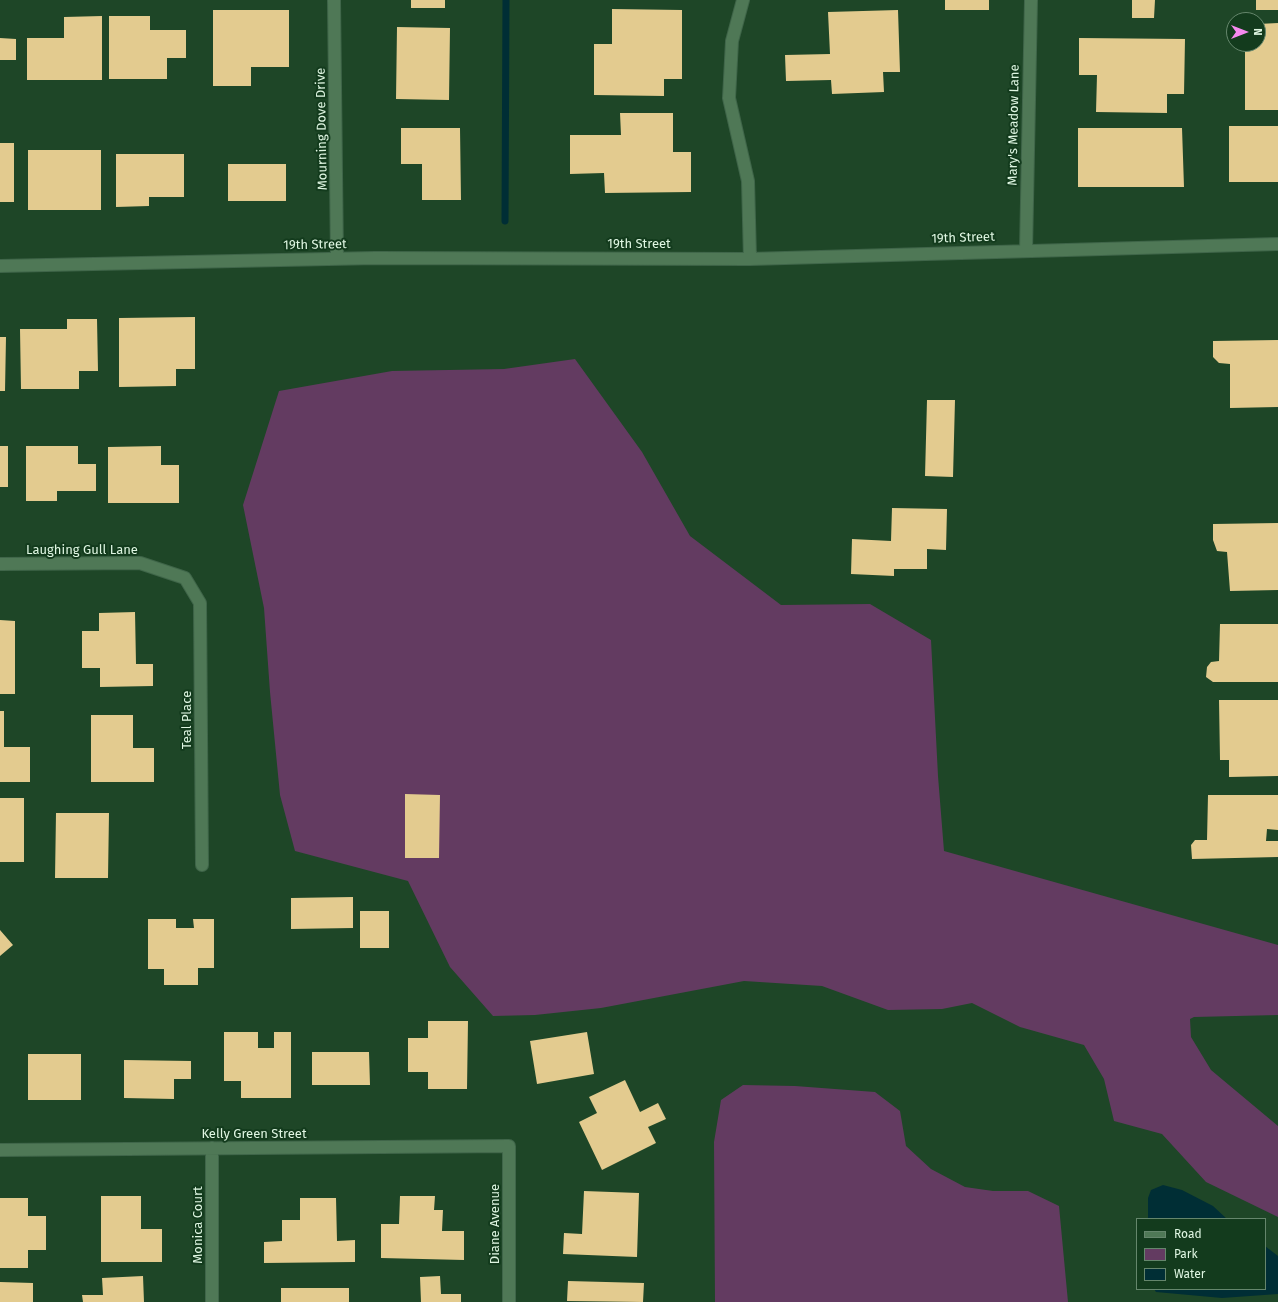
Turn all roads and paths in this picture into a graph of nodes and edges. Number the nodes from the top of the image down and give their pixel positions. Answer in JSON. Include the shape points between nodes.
{"nodes":[{"id":1,"x":334,"y":0,"type":"edge"},
{"id":2,"x":742,"y":0,"type":"edge"},
{"id":3,"x":1031,"y":0,"type":"edge"},
{"id":4,"x":1278,"y":244,"type":"edge"},
{"id":5,"x":1026,"y":251,"type":"junction"},
{"id":6,"x":337,"y":259,"type":"junction"},
{"id":7,"x":750,"y":259,"type":"junction"},
{"id":8,"x":0,"y":266,"type":"edge"},
{"id":9,"x":0,"y":564,"type":"edge"},
{"id":10,"x":185,"y":578,"type":"joint"},
{"id":11,"x":202,"y":865,"type":"dead end"},
{"id":12,"x":509,"y":1146,"type":"joint"},
{"id":13,"x":212,"y":1148,"type":"junction"},
{"id":14,"x":0,"y":1150,"type":"edge"},
{"id":15,"x":212,"y":1302,"type":"edge"},
{"id":16,"x":509,"y":1302,"type":"edge"}],
"edges":[{"from":1,"to":6,"type":"street","name":"Mourning Dove Drive"},
{"from":2,"to":7,"type":"street","via":[[732,41],[728,98],[748,181]]},
{"from":3,"to":5,"type":"street","name":"Mary's Meadow Lane"},
{"from":4,"to":5,"type":"street","name":"19th Street"},
{"from":5,"to":7,"type":"street","name":"19th Street"},
{"from":6,"to":7,"type":"street","name":"19th Street"},
{"from":6,"to":8,"type":"street","name":"19th Street"},
{"from":9,"to":10,"type":"street","name":"Laughing Gull Lane","via":[[140,563]]},
{"from":10,"to":11,"type":"street","name":"Teal Place","via":[[200,603]]},
{"from":12,"to":13,"type":"street","name":"Kelly Green Street"},
{"from":12,"to":16,"type":"street","name":"Diane Avenue"},
{"from":13,"to":14,"type":"street","name":"Kelly Green Street"},
{"from":13,"to":15,"type":"street","name":"Monica Court"}]}
